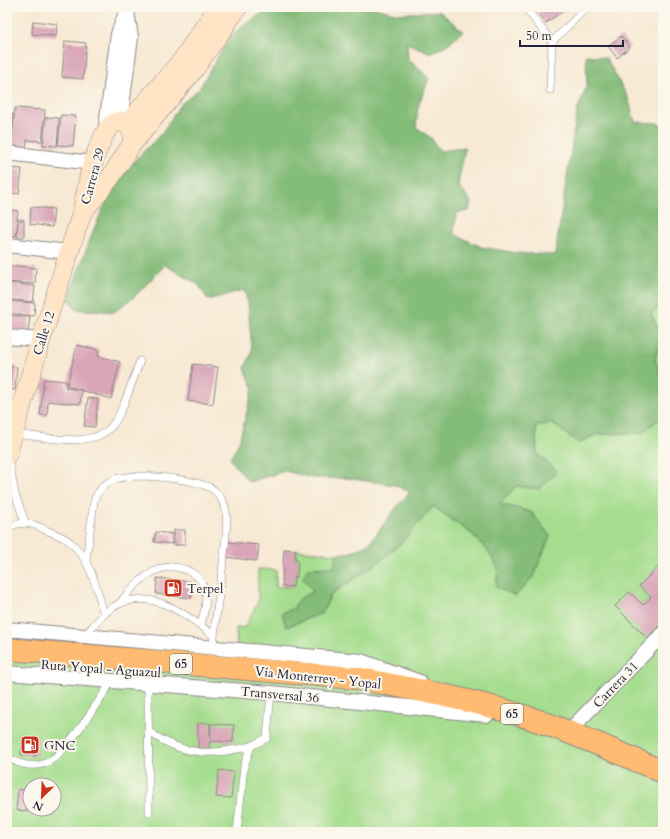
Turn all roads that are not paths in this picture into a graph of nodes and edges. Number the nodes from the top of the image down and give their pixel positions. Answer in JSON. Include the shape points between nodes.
{"nodes":[{"id":1,"x":218,"y":7,"type":"edge"},
{"id":2,"x":238,"y":7,"type":"edge"},
{"id":3,"x":525,"y":7,"type":"edge"},
{"id":4,"x":587,"y":7,"type":"edge"},
{"id":5,"x":127,"y":8,"type":"edge"},
{"id":6,"x":552,"y":42,"type":"junction"},
{"id":7,"x":550,"y":90,"type":"dead end"},
{"id":8,"x":124,"y":122,"type":"junction"},
{"id":9,"x":105,"y":133,"type":"junction"},
{"id":10,"x":132,"y":144,"type":"junction"},
{"id":11,"x":7,"y":153,"type":"edge"},
{"id":12,"x":93,"y":163,"type":"junction"},
{"id":13,"x":82,"y":212,"type":"junction"},
{"id":14,"x":7,"y":245,"type":"edge"},
{"id":15,"x":69,"y":252,"type":"junction"},
{"id":16,"x":7,"y":337,"type":"edge"},
{"id":17,"x":41,"y":340,"type":"junction"},
{"id":18,"x":140,"y":361,"type":"dead end"},
{"id":19,"x":10,"y":433,"type":"edge"},
{"id":20,"x":7,"y":454,"type":"edge"},
{"id":21,"x":25,"y":522,"type":"junction"},
{"id":22,"x":7,"y":528,"type":"edge"},
{"id":23,"x":86,"y":561,"type":"junction"},
{"id":24,"x":119,"y":604,"type":"junction"},
{"id":25,"x":104,"y":614,"type":"junction"},
{"id":26,"x":201,"y":625,"type":"junction"},
{"id":27,"x":7,"y":629,"type":"edge"},
{"id":28,"x":663,"y":634,"type":"edge"},
{"id":29,"x":85,"y":635,"type":"junction"},
{"id":30,"x":213,"y":641,"type":"junction"},
{"id":31,"x":7,"y":650,"type":"edge"},
{"id":32,"x":7,"y":673,"type":"edge"},
{"id":33,"x":82,"y":679,"type":"joint"},
{"id":34,"x":112,"y":681,"type":"junction"},
{"id":35,"x":148,"y":684,"type":"junction"},
{"id":36,"x":271,"y":693,"type":"junction"},
{"id":37,"x":495,"y":714,"type":"junction"},
{"id":38,"x":560,"y":730,"type":"junction"},
{"id":39,"x":148,"y":731,"type":"junction"},
{"id":40,"x":250,"y":746,"type":"junction"},
{"id":41,"x":7,"y":757,"type":"edge"},
{"id":42,"x":663,"y":772,"type":"edge"},
{"id":43,"x":149,"y":812,"type":"dead end"},
{"id":44,"x":237,"y":832,"type":"edge"}],
"edges":[{"from":1,"to":8,"type":"main road","name":"Carrera 29","via":[[182,60]]},
{"from":2,"to":10,"type":"main road","name":"Carrera 29","via":[[193,72]]},
{"from":3,"to":6,"type":"lane"},
{"from":4,"to":6,"type":"lane"},
{"from":5,"to":8,"type":"street","via":[[132,37]]},
{"from":5,"to":9,"type":"street","via":[[118,34]]},
{"from":6,"to":7,"type":"lane"},
{"from":8,"to":9,"type":"main road","name":"Carrera 29","via":[[111,126]]},
{"from":8,"to":10,"type":"main road","via":[[133,135]]},
{"from":9,"to":12,"type":"main road","name":"Carrera 29"},
{"from":10,"to":13,"type":"main road","name":"Carrera 29","via":[[110,178]]},
{"from":11,"to":12,"type":"street"},
{"from":12,"to":13,"type":"main road","name":"Carrera 29"},
{"from":13,"to":15,"type":"main road","name":"Calle 12"},
{"from":14,"to":15,"type":"street"},
{"from":15,"to":17,"type":"main road","name":"Calle 12"},
{"from":16,"to":17,"type":"street"},
{"from":17,"to":19,"type":"main road","name":"Calle 12"},
{"from":18,"to":19,"type":"lane","via":[[118,415],[110,428],[99,437],[80,441]]},
{"from":19,"to":20,"type":"main road","name":"Calle 12"},
{"from":20,"to":21,"type":"lane","via":[[10,476]]},
{"from":21,"to":22,"type":"lane"},
{"from":21,"to":23,"type":"lane","via":[[70,542]]},
{"from":23,"to":25,"type":"lane"},
{"from":23,"to":30,"type":"lane","via":[[94,501],[97,492],[111,480],[123,476],[155,477],[202,485],[214,490],[226,510],[226,538]]},
{"from":24,"to":25,"type":"lane"},
{"from":24,"to":26,"type":"lane","via":[[135,600],[171,606]]},
{"from":24,"to":26,"type":"lane","via":[[131,588],[144,577],[169,566],[183,568],[195,574],[204,586],[206,598]]},
{"from":25,"to":29,"type":"lane"},
{"from":26,"to":30,"type":"lane"},
{"from":27,"to":29,"type":"street","number":"65"},
{"from":28,"to":38,"type":"street","name":"Carrera 31"},
{"from":29,"to":30,"type":"street","number":"65"},
{"from":30,"to":37,"type":"street","number":"65","via":[[361,661]]},
{"from":31,"to":37,"type":"highway","name":"Vía Monterrey - Yopal","number":"65","via":[[354,678],[461,699]]},
{"from":32,"to":33,"type":"street"},
{"from":33,"to":34,"type":"lane","name":"Ruta Yopal - Aguazul"},
{"from":34,"to":35,"type":"lane","name":"Ruta Yopal - Aguazul"},
{"from":34,"to":41,"type":"lane","via":[[63,750],[50,761],[33,766],[17,763]]},
{"from":35,"to":36,"type":"lane","name":"Ruta Yopal - Aguazul"},
{"from":35,"to":39,"type":"lane"},
{"from":36,"to":37,"type":"lane","name":"Ruta Yopal - Aguazul"},
{"from":36,"to":40,"type":"lane","via":[[267,738]]},
{"from":37,"to":38,"type":"highway","name":"Vía Monterrey - Yopal","number":"65"},
{"from":38,"to":42,"type":"lane"},
{"from":39,"to":40,"type":"lane","via":[[162,742],[199,753],[230,751]]},
{"from":39,"to":43,"type":"lane"},
{"from":40,"to":44,"type":"lane","via":[[244,766]]}]}
